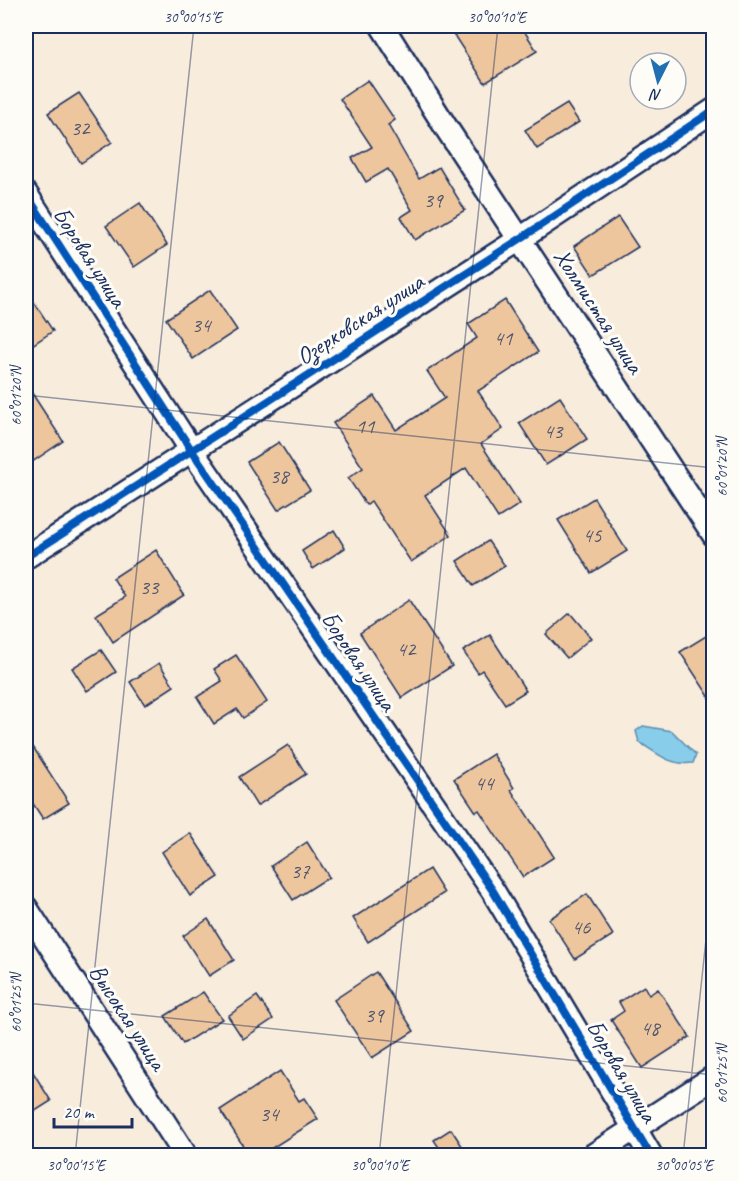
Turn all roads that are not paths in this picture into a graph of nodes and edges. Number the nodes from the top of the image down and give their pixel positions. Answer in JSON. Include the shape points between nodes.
{"nodes":[{"id":1,"x":382,"y":26,"type":"edge"},
{"id":2,"x":714,"y":110,"type":"edge"},
{"id":3,"x":26,"y":195,"type":"edge"},
{"id":4,"x":519,"y":239,"type":"junction"},
{"id":5,"x":192,"y":451,"type":"junction"},
{"id":6,"x":714,"y":535,"type":"edge"},
{"id":7,"x":26,"y":556,"type":"edge"},
{"id":8,"x":26,"y":908,"type":"edge"},
{"id":9,"x":714,"y":1077,"type":"edge"},
{"id":10,"x":633,"y":1129,"type":"junction"},
{"id":11,"x":186,"y":1155,"type":"edge"},
{"id":12,"x":592,"y":1155,"type":"edge"},
{"id":13,"x":651,"y":1155,"type":"edge"}],
"edges":[{"from":1,"to":4,"type":"street","name":"Холмистая улица"},
{"from":2,"to":4,"type":"street","name":"Озерковская улица"},
{"from":3,"to":5,"type":"street","name":"Боровая улица"},
{"from":4,"to":5,"type":"street","name":"Озерковская улица"},
{"from":4,"to":6,"type":"street","name":"Холмистая улица"},
{"from":5,"to":7,"type":"street","name":"Озерковская улица"},
{"from":5,"to":10,"type":"street","name":"Боровая улица","via":[[493,891]]},
{"from":8,"to":11,"type":"street","name":"Высокая улица"},
{"from":9,"to":10,"type":"street"},
{"from":10,"to":12,"type":"street"},
{"from":10,"to":13,"type":"street","name":"Боровая улица"}]}
